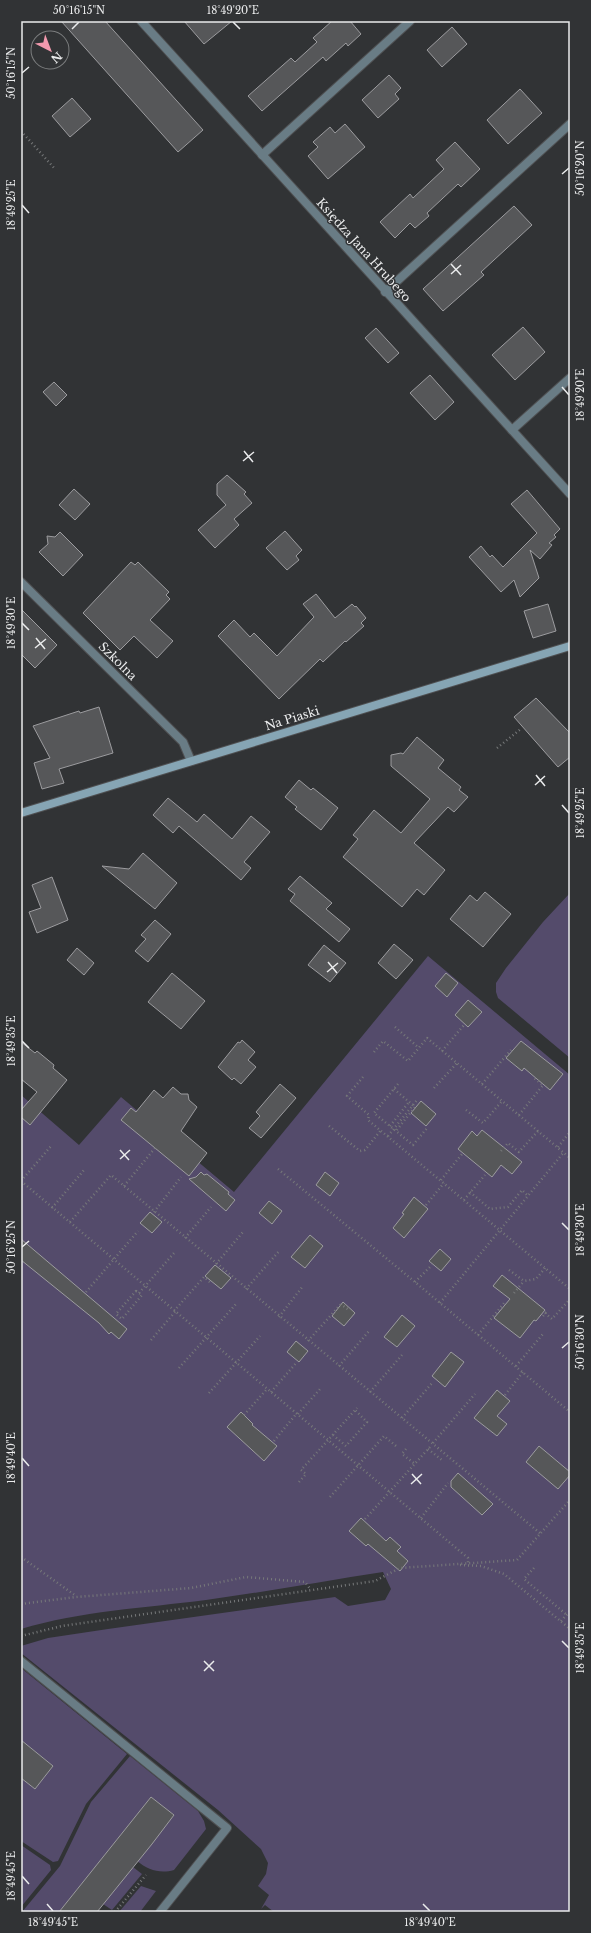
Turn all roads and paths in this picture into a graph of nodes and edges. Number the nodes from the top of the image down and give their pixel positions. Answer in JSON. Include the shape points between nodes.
{"nodes":[{"id":1,"x":141,"y":21,"type":"edge"},
{"id":2,"x":410,"y":21,"type":"edge"},
{"id":3,"x":570,"y":124,"type":"edge"},
{"id":4,"x":21,"y":131,"type":"edge"},
{"id":5,"x":262,"y":155,"type":"junction"},
{"id":6,"x":55,"y":169,"type":"dead end"},
{"id":7,"x":385,"y":292,"type":"junction"},
{"id":8,"x":570,"y":378,"type":"edge"},
{"id":9,"x":512,"y":430,"type":"junction"},
{"id":10,"x":570,"y":494,"type":"edge"},
{"id":11,"x":21,"y":582,"type":"edge"},
{"id":12,"x":570,"y":646,"type":"edge"},
{"id":13,"x":522,"y":728,"type":"dead end"},
{"id":14,"x":497,"y":748,"type":"dead end"},
{"id":15,"x":191,"y":761,"type":"junction"},
{"id":16,"x":21,"y":813,"type":"edge"},
{"id":17,"x":464,"y":1025,"type":"dead end"},
{"id":18,"x":395,"y":1027,"type":"dead end"},
{"id":19,"x":419,"y":1048,"type":"junction"},
{"id":20,"x":511,"y":1050,"type":"dead end"},
{"id":21,"x":442,"y":1051,"type":"junction"},
{"id":22,"x":374,"y":1052,"type":"dead end"},
{"id":23,"x":457,"y":1063,"type":"junction"},
{"id":24,"x":363,"y":1077,"type":"dead end"},
{"id":25,"x":534,"y":1078,"type":"dead end"},
{"id":26,"x":398,"y":1084,"type":"dead end"},
{"id":27,"x":482,"y":1084,"type":"junction"},
{"id":28,"x":434,"y":1088,"type":"dead end"},
{"id":29,"x":394,"y":1089,"type":"junction"},
{"id":30,"x":417,"y":1100,"type":"dead end"},
{"id":31,"x":502,"y":1101,"type":"junction"},
{"id":32,"x":410,"y":1102,"type":"junction"},
{"id":33,"x":413,"y":1105,"type":"junction"},
{"id":34,"x":466,"y":1110,"type":"dead end"},
{"id":35,"x":519,"y":1115,"type":"junction"},
{"id":36,"x":329,"y":1126,"type":"dead end"},
{"id":37,"x":390,"y":1126,"type":"junction"},
{"id":38,"x":428,"y":1127,"type":"dead end"},
{"id":39,"x":381,"y":1130,"type":"junction"},
{"id":40,"x":395,"y":1130,"type":"junction"},
{"id":41,"x":538,"y":1131,"type":"junction"},
{"id":42,"x":570,"y":1132,"type":"edge"},
{"id":43,"x":388,"y":1136,"type":"junction"},
{"id":44,"x":52,"y":1145,"type":"dead end"},
{"id":45,"x":558,"y":1147,"type":"junction"},
{"id":46,"x":155,"y":1148,"type":"dead end"},
{"id":47,"x":501,"y":1151,"type":"dead end"},
{"id":48,"x":564,"y":1152,"type":"junction"},
{"id":49,"x":462,"y":1154,"type":"dead end"},
{"id":50,"x":570,"y":1158,"type":"edge"},
{"id":51,"x":278,"y":1169,"type":"dead end"},
{"id":52,"x":84,"y":1170,"type":"dead end"},
{"id":53,"x":485,"y":1175,"type":"dead end"},
{"id":54,"x":180,"y":1177,"type":"dead end"},
{"id":55,"x":440,"y":1180,"type":"junction"},
{"id":56,"x":21,"y":1181,"type":"edge"},
{"id":57,"x":444,"y":1183,"type":"junction"},
{"id":58,"x":124,"y":1186,"type":"junction"},
{"id":59,"x":470,"y":1192,"type":"junction"},
{"id":60,"x":528,"y":1196,"type":"junction"},
{"id":61,"x":464,"y":1200,"type":"junction"},
{"id":62,"x":426,"y":1205,"type":"dead end"},
{"id":63,"x":211,"y":1207,"type":"dead end"},
{"id":64,"x":52,"y":1208,"type":"junction"},
{"id":65,"x":154,"y":1212,"type":"junction"},
{"id":66,"x":70,"y":1222,"type":"junction"},
{"id":67,"x":138,"y":1231,"type":"dead end"},
{"id":68,"x":500,"y":1231,"type":"junction"},
{"id":69,"x":243,"y":1232,"type":"dead end"},
{"id":70,"x":185,"y":1238,"type":"junction"},
{"id":71,"x":280,"y":1250,"type":"dead end"},
{"id":72,"x":175,"y":1252,"type":"dead end"},
{"id":73,"x":114,"y":1260,"type":"junction"},
{"id":74,"x":216,"y":1264,"type":"junction"},
{"id":75,"x":432,"y":1265,"type":"dead end"},
{"id":76,"x":545,"y":1268,"type":"junction"},
{"id":77,"x":509,"y":1270,"type":"dead end"},
{"id":78,"x":524,"y":1281,"type":"junction"},
{"id":79,"x":415,"y":1282,"type":"junction"},
{"id":80,"x":212,"y":1284,"type":"dead end"},
{"id":81,"x":144,"y":1286,"type":"junction"},
{"id":82,"x":303,"y":1286,"type":"dead end"},
{"id":83,"x":246,"y":1289,"type":"junction"},
{"id":84,"x":570,"y":1289,"type":"edge"},
{"id":85,"x":86,"y":1292,"type":"dead end"},
{"id":86,"x":139,"y":1293,"type":"junction"},
{"id":87,"x":514,"y":1293,"type":"dead end"},
{"id":88,"x":570,"y":1299,"type":"edge"},
{"id":89,"x":505,"y":1302,"type":"dead end"},
{"id":90,"x":236,"y":1304,"type":"dead end"},
{"id":91,"x":440,"y":1304,"type":"junction"},
{"id":92,"x":349,"y":1310,"type":"dead end"},
{"id":93,"x":548,"y":1310,"type":"dead end"},
{"id":94,"x":175,"y":1312,"type":"junction"},
{"id":95,"x":545,"y":1313,"type":"junction"},
{"id":96,"x":543,"y":1316,"type":"dead end"},
{"id":97,"x":279,"y":1317,"type":"junction"},
{"id":98,"x":370,"y":1330,"type":"dead end"},
{"id":99,"x":543,"y":1334,"type":"dead end"},
{"id":100,"x":478,"y":1335,"type":"junction"},
{"id":101,"x":260,"y":1336,"type":"dead end"},
{"id":102,"x":206,"y":1338,"type":"junction"},
{"id":103,"x":151,"y":1340,"type":"dead end"},
{"id":104,"x":308,"y":1341,"type":"junction"},
{"id":105,"x":402,"y":1355,"type":"dead end"},
{"id":106,"x":297,"y":1362,"type":"dead end"},
{"id":107,"x":236,"y":1363,"type":"junction"},
{"id":108,"x":339,"y":1366,"type":"junction"},
{"id":109,"x":516,"y":1366,"type":"junction"},
{"id":110,"x":179,"y":1368,"type":"dead end"},
{"id":111,"x":523,"y":1372,"type":"junction"},
{"id":112,"x":433,"y":1382,"type":"dead end"},
{"id":113,"x":322,"y":1388,"type":"dead end"},
{"id":114,"x":267,"y":1389,"type":"junction"},
{"id":115,"x":271,"y":1392,"type":"junction"},
{"id":116,"x":370,"y":1392,"type":"junction"},
{"id":117,"x":209,"y":1393,"type":"dead end"},
{"id":118,"x":475,"y":1394,"type":"dead end"},
{"id":119,"x":505,"y":1395,"type":"dead end"},
{"id":120,"x":570,"y":1412,"type":"edge"},
{"id":121,"x":297,"y":1414,"type":"junction"},
{"id":122,"x":244,"y":1415,"type":"dead end"},
{"id":123,"x":402,"y":1418,"type":"junction"},
{"id":124,"x":333,"y":1434,"type":"junction"},
{"id":125,"x":328,"y":1440,"type":"junction"},
{"id":126,"x":274,"y":1441,"type":"dead end"},
{"id":127,"x":433,"y":1443,"type":"junction"},
{"id":128,"x":396,"y":1446,"type":"dead end"},
{"id":129,"x":406,"y":1449,"type":"dead end"},
{"id":130,"x":443,"y":1461,"type":"dead end"},
{"id":131,"x":415,"y":1464,"type":"junction"},
{"id":132,"x":358,"y":1465,"type":"junction"},
{"id":133,"x":299,"y":1482,"type":"dead end"},
{"id":134,"x":448,"y":1483,"type":"dead end"},
{"id":135,"x":390,"y":1492,"type":"junction"},
{"id":136,"x":330,"y":1497,"type":"dead end"},
{"id":137,"x":570,"y":1500,"type":"edge"},
{"id":138,"x":420,"y":1518,"type":"junction"},
{"id":139,"x":365,"y":1519,"type":"dead end"},
{"id":140,"x":541,"y":1534,"type":"junction"},
{"id":141,"x":21,"y":1557,"type":"edge"},
{"id":142,"x":468,"y":1563,"type":"junction"},
{"id":143,"x":445,"y":1565,"type":"junction"},
{"id":144,"x":534,"y":1568,"type":"dead end"},
{"id":145,"x":311,"y":1590,"type":"junction"},
{"id":146,"x":76,"y":1597,"type":"junction"},
{"id":147,"x":21,"y":1604,"type":"edge"},
{"id":148,"x":570,"y":1611,"type":"edge"},
{"id":149,"x":567,"y":1615,"type":"junction"},
{"id":150,"x":561,"y":1621,"type":"junction"},
{"id":151,"x":570,"y":1629,"type":"edge"},
{"id":152,"x":21,"y":1636,"type":"edge"},
{"id":153,"x":21,"y":1661,"type":"edge"},
{"id":154,"x":146,"y":1874,"type":"dead end"},
{"id":155,"x":115,"y":1912,"type":"edge"},
{"id":156,"x":160,"y":1912,"type":"edge"}],
"edges":[{"from":1,"to":5,"type":"street","name":"Księdza Jana Hrubego"},
{"from":2,"to":5,"type":"street"},
{"from":3,"to":7,"type":"street"},
{"from":4,"to":6,"type":"path"},
{"from":5,"to":7,"type":"street","name":"Księdza Jana Hrubego"},
{"from":7,"to":9,"type":"street","name":"Księdza Jana Hrubego"},
{"from":8,"to":9,"type":"street"},
{"from":9,"to":10,"type":"street","name":"Księdza Jana Hrubego"},
{"from":11,"to":15,"type":"street","name":"Szkolna","via":[[183,742]]},
{"from":12,"to":15,"type":"street","name":"Na Piaski"},
{"from":13,"to":14,"type":"path"},
{"from":15,"to":16,"type":"street","name":"Na Piaski"},
{"from":17,"to":21,"type":"path"},
{"from":18,"to":19,"type":"path"},
{"from":19,"to":21,"type":"path","via":[[427,1038]]},
{"from":19,"to":22,"type":"path","via":[[408,1061],[383,1041]]},
{"from":20,"to":27,"type":"path"},
{"from":21,"to":23,"type":"path"},
{"from":23,"to":27,"type":"path"},
{"from":23,"to":28,"type":"path"},
{"from":24,"to":39,"type":"path","via":[[347,1096],[369,1115],[368,1120]]},
{"from":25,"to":35,"type":"path","via":[[543,1085]]},
{"from":26,"to":29,"type":"path"},
{"from":27,"to":31,"type":"path"},
{"from":29,"to":32,"type":"path"},
{"from":29,"to":37,"type":"path","via":[[374,1113]]},
{"from":30,"to":33,"type":"path"},
{"from":31,"to":34,"type":"path","via":[[483,1123]]},
{"from":31,"to":35,"type":"path"},
{"from":32,"to":33,"type":"path"},
{"from":32,"to":37,"type":"path"},
{"from":33,"to":40,"type":"path"},
{"from":35,"to":41,"type":"path"},
{"from":36,"to":39,"type":"path","via":[[360,1151],[365,1150]]},
{"from":37,"to":40,"type":"path"},
{"from":38,"to":40,"type":"path","via":[[413,1144]]},
{"from":39,"to":43,"type":"path"},
{"from":40,"to":43,"type":"path"},
{"from":41,"to":45,"type":"path"},
{"from":41,"to":47,"type":"path","via":[[519,1152],[508,1143]]},
{"from":42,"to":45,"type":"path"},
{"from":43,"to":55,"type":"path"},
{"from":44,"to":56,"type":"path"},
{"from":45,"to":48,"type":"path"},
{"from":46,"to":58,"type":"path"},
{"from":48,"to":50,"type":"path"},
{"from":48,"to":60,"type":"path"},
{"from":49,"to":55,"type":"path"},
{"from":51,"to":79,"type":"path"},
{"from":52,"to":64,"type":"path"},
{"from":53,"to":59,"type":"path"},
{"from":54,"to":65,"type":"path"},
{"from":55,"to":57,"type":"path"},
{"from":56,"to":64,"type":"path"},
{"from":57,"to":61,"type":"path"},
{"from":57,"to":62,"type":"path"},
{"from":58,"to":65,"type":"path"},
{"from":58,"to":66,"type":"path","via":[[111,1175]]},
{"from":59,"to":60,"type":"path","via":[[490,1209],[508,1207],[522,1190]]},
{"from":59,"to":61,"type":"path"},
{"from":60,"to":68,"type":"path"},
{"from":61,"to":68,"type":"path"},
{"from":63,"to":70,"type":"path"},
{"from":64,"to":66,"type":"path"},
{"from":65,"to":70,"type":"path"},
{"from":66,"to":73,"type":"path"},
{"from":67,"to":73,"type":"path"},
{"from":68,"to":76,"type":"path"},
{"from":68,"to":91,"type":"path"},
{"from":69,"to":74,"type":"path"},
{"from":70,"to":74,"type":"path"},
{"from":71,"to":83,"type":"path"},
{"from":72,"to":81,"type":"path"},
{"from":73,"to":81,"type":"path"},
{"from":73,"to":85,"type":"path"},
{"from":74,"to":83,"type":"path"},
{"from":75,"to":79,"type":"path"},
{"from":76,"to":78,"type":"path","via":[[536,1279]]},
{"from":76,"to":84,"type":"path"},
{"from":77,"to":78,"type":"path"},
{"from":78,"to":87,"type":"path"},
{"from":79,"to":91,"type":"path"},
{"from":80,"to":94,"type":"path","via":[[204,1277]]},
{"from":81,"to":86,"type":"path"},
{"from":81,"to":94,"type":"path"},
{"from":82,"to":97,"type":"path"},
{"from":83,"to":97,"type":"path"},
{"from":86,"to":86,"type":"path","via":[[136,1291],[116,1314],[122,1319],[142,1295]]},
{"from":88,"to":95,"type":"path","via":[[552,1319]]},
{"from":89,"to":100,"type":"path"},
{"from":90,"to":102,"type":"path"},
{"from":91,"to":100,"type":"path"},
{"from":92,"to":104,"type":"path","via":[[342,1305],[337,1307]]},
{"from":93,"to":95,"type":"path"},
{"from":94,"to":102,"type":"path"},
{"from":94,"to":103,"type":"path"},
{"from":95,"to":96,"type":"path"},
{"from":97,"to":104,"type":"path"},
{"from":98,"to":108,"type":"path"},
{"from":99,"to":109,"type":"path"},
{"from":100,"to":109,"type":"path"},
{"from":101,"to":107,"type":"path"},
{"from":102,"to":107,"type":"path"},
{"from":102,"to":110,"type":"path"},
{"from":104,"to":108,"type":"path"},
{"from":105,"to":116,"type":"path"},
{"from":106,"to":115,"type":"path"},
{"from":107,"to":114,"type":"path"},
{"from":107,"to":117,"type":"path"},
{"from":108,"to":116,"type":"path"},
{"from":109,"to":111,"type":"path"},
{"from":111,"to":119,"type":"path"},
{"from":111,"to":120,"type":"path"},
{"from":112,"to":123,"type":"path"},
{"from":113,"to":121,"type":"path"},
{"from":114,"to":115,"type":"path"},
{"from":114,"to":122,"type":"path"},
{"from":115,"to":121,"type":"path"},
{"from":116,"to":123,"type":"path"},
{"from":118,"to":127,"type":"path"},
{"from":121,"to":125,"type":"path"},
{"from":121,"to":126,"type":"path"},
{"from":123,"to":127,"type":"path"},
{"from":124,"to":124,"type":"path","via":[[356,1409],[367,1422],[346,1446]]},
{"from":124,"to":125,"type":"path"},
{"from":125,"to":132,"type":"path"},
{"from":125,"to":133,"type":"path","via":[[301,1470],[306,1474]]},
{"from":127,"to":140,"type":"path"},
{"from":128,"to":132,"type":"path","via":[[384,1436]]},
{"from":129,"to":131,"type":"path","via":[[402,1454]]},
{"from":130,"to":131,"type":"path","via":[[429,1448]]},
{"from":131,"to":135,"type":"path"},
{"from":132,"to":135,"type":"path"},
{"from":132,"to":136,"type":"path"},
{"from":134,"to":138,"type":"path"},
{"from":135,"to":138,"type":"path"},
{"from":135,"to":139,"type":"path"},
{"from":137,"to":140,"type":"path"},
{"from":138,"to":142,"type":"path","via":[[468,1558]]},
{"from":140,"to":142,"type":"path","via":[[517,1560]]},
{"from":141,"to":146,"type":"path"},
{"from":142,"to":143,"type":"path"},
{"from":143,"to":145,"type":"path","via":[[400,1568],[375,1581]]},
{"from":143,"to":150,"type":"path","via":[[481,1566],[504,1574]]},
{"from":144,"to":149,"type":"path","via":[[524,1579]]},
{"from":145,"to":146,"type":"path","via":[[305,1582],[296,1580],[246,1577],[191,1588]]},
{"from":145,"to":152,"type":"path","via":[[62,1626]]},
{"from":146,"to":147,"type":"path"},
{"from":148,"to":149,"type":"path"},
{"from":149,"to":150,"type":"path"},
{"from":150,"to":151,"type":"path"},
{"from":153,"to":156,"type":"street","via":[[227,1828]]},
{"from":154,"to":155,"type":"path"}]}
